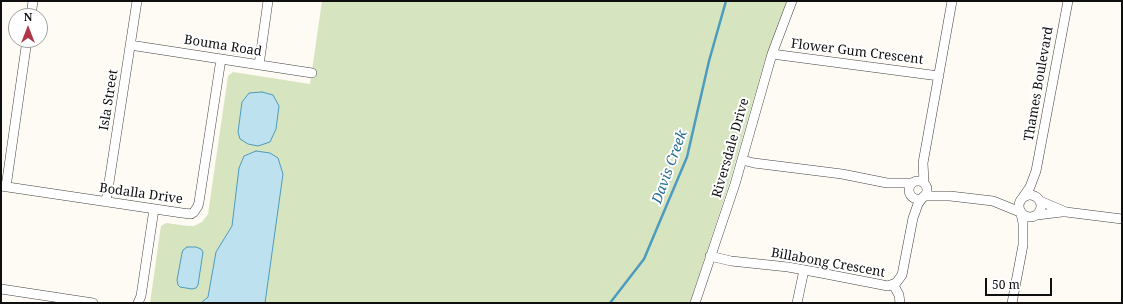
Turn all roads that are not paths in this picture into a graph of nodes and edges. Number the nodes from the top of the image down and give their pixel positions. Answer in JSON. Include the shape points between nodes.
{"nodes":[{"id":1,"x":137,"y":1,"type":"edge"},
{"id":2,"x":268,"y":1,"type":"edge"},
{"id":3,"x":792,"y":1,"type":"edge"},
{"id":4,"x":952,"y":1,"type":"edge"},
{"id":5,"x":1068,"y":1,"type":"edge"},
{"id":6,"x":130,"y":45,"type":"junction"},
{"id":7,"x":27,"y":48,"type":"edge"},
{"id":8,"x":772,"y":54,"type":"junction"},
{"id":9,"x":221,"y":59,"type":"junction"},
{"id":10,"x":259,"y":65,"type":"junction"},
{"id":11,"x":312,"y":73,"type":"dead end"},
{"id":12,"x":939,"y":76,"type":"junction"},
{"id":13,"x":742,"y":160,"type":"junction"},
{"id":14,"x":923,"y":163,"type":"junction"},
{"id":15,"x":1036,"y":171,"type":"junction"},
{"id":16,"x":912,"y":182,"type":"junction"},
{"id":17,"x":887,"y":183,"type":"junction"},
{"id":18,"x":925,"y":184,"type":"junction"},
{"id":19,"x":3,"y":187,"type":"edge"},
{"id":20,"x":910,"y":194,"type":"junction"},
{"id":21,"x":950,"y":196,"type":"junction"},
{"id":22,"x":924,"y":197,"type":"junction"},
{"id":23,"x":1022,"y":198,"type":"junction"},
{"id":24,"x":1039,"y":201,"type":"junction"},
{"id":25,"x":106,"y":202,"type":"junction"},
{"id":26,"x":993,"y":202,"type":"junction"},
{"id":27,"x":154,"y":209,"type":"junction"},
{"id":28,"x":1066,"y":212,"type":"junction"},
{"id":29,"x":1020,"y":213,"type":"junction"},
{"id":30,"x":1036,"y":216,"type":"junction"},
{"id":31,"x":913,"y":218,"type":"junction"},
{"id":32,"x":1122,"y":219,"type":"edge"},
{"id":33,"x":1023,"y":246,"type":"junction"},
{"id":34,"x":710,"y":256,"type":"junction"},
{"id":35,"x":804,"y":270,"type":"junction"},
{"id":36,"x":893,"y":284,"type":"junction"},
{"id":37,"x":1,"y":289,"type":"edge"},
{"id":38,"x":79,"y":302,"type":"edge"},
{"id":39,"x":93,"y":303,"type":"edge"},
{"id":40,"x":138,"y":303,"type":"edge"},
{"id":41,"x":695,"y":303,"type":"edge"},
{"id":42,"x":797,"y":303,"type":"edge"},
{"id":43,"x":900,"y":303,"type":"edge"},
{"id":44,"x":1012,"y":303,"type":"edge"}],
"edges":[{"from":1,"to":6,"type":"street","name":"Isla Street"},
{"from":2,"to":10,"type":"street"},
{"from":3,"to":8,"type":"street","name":"Riversdale Drive"},
{"from":4,"to":12,"type":"street"},
{"from":5,"to":15,"type":"street","name":"Thames Boulevard"},
{"from":6,"to":9,"type":"street","name":"Bouma Road"},
{"from":6,"to":25,"type":"street","name":"Isla Street"},
{"from":7,"to":19,"type":"street"},
{"from":8,"to":12,"type":"street","name":"Flower Gum Crescent"},
{"from":8,"to":13,"type":"street","name":"Riversdale Drive"},
{"from":9,"to":10,"type":"street","name":"Bouma Road"},
{"from":9,"to":27,"type":"street","name":"Bodalla Drive","via":[[198,206],[194,212],[187,214]]},
{"from":10,"to":11,"type":"street","name":"Bouma Road"},
{"from":12,"to":14,"type":"street"},
{"from":13,"to":17,"type":"street"},
{"from":13,"to":34,"type":"street","name":"Riversdale Drive"},
{"from":14,"to":16,"type":"street"},
{"from":14,"to":18,"type":"street"},
{"from":15,"to":23,"type":"street","name":"Thames Boulevard","via":[[1030,187]]},
{"from":15,"to":24,"type":"street","name":"Thames Boulevard"},
{"from":16,"to":17,"type":"street"},
{"from":16,"to":18,"type":"street","via":[[918,180]]},
{"from":16,"to":20,"type":"street","via":[[908,187]]},
{"from":17,"to":20,"type":"street"},
{"from":18,"to":21,"type":"street"},
{"from":18,"to":22,"type":"street"},
{"from":19,"to":25,"type":"street","name":"Bodalla Drive"},
{"from":20,"to":22,"type":"street","via":[[916,199]]},
{"from":20,"to":31,"type":"street","name":"Billabong Crescent"},
{"from":21,"to":22,"type":"street"},
{"from":21,"to":26,"type":"street"},
{"from":22,"to":31,"type":"street","name":"Billabong Crescent","via":[[918,204]]},
{"from":23,"to":24,"type":"street","via":[[1032,195]]},
{"from":23,"to":26,"type":"street"},
{"from":23,"to":29,"type":"street","via":[[1018,205]]},
{"from":24,"to":28,"type":"street"},
{"from":24,"to":30,"type":"street","via":[[1041,208]]},
{"from":25,"to":27,"type":"street","name":"Bodalla Drive"},
{"from":26,"to":29,"type":"street"},
{"from":27,"to":40,"type":"street"},
{"from":28,"to":30,"type":"street"},
{"from":28,"to":32,"type":"street"},
{"from":29,"to":30,"type":"street","via":[[1027,218]]},
{"from":29,"to":33,"type":"street","via":[[1023,223]]},
{"from":30,"to":33,"type":"street"},
{"from":31,"to":36,"type":"street","name":"Billabong Crescent","via":[[902,275]]},
{"from":33,"to":44,"type":"street"},
{"from":34,"to":35,"type":"street","name":"Billabong Crescent"},
{"from":34,"to":41,"type":"street","name":"Riversdale Drive"},
{"from":35,"to":36,"type":"street","name":"Billabong Crescent","via":[[880,286]]},
{"from":35,"to":42,"type":"street"},
{"from":36,"to":43,"type":"street"},
{"from":37,"to":38,"type":"street"},
{"from":38,"to":39,"type":"street"}]}
